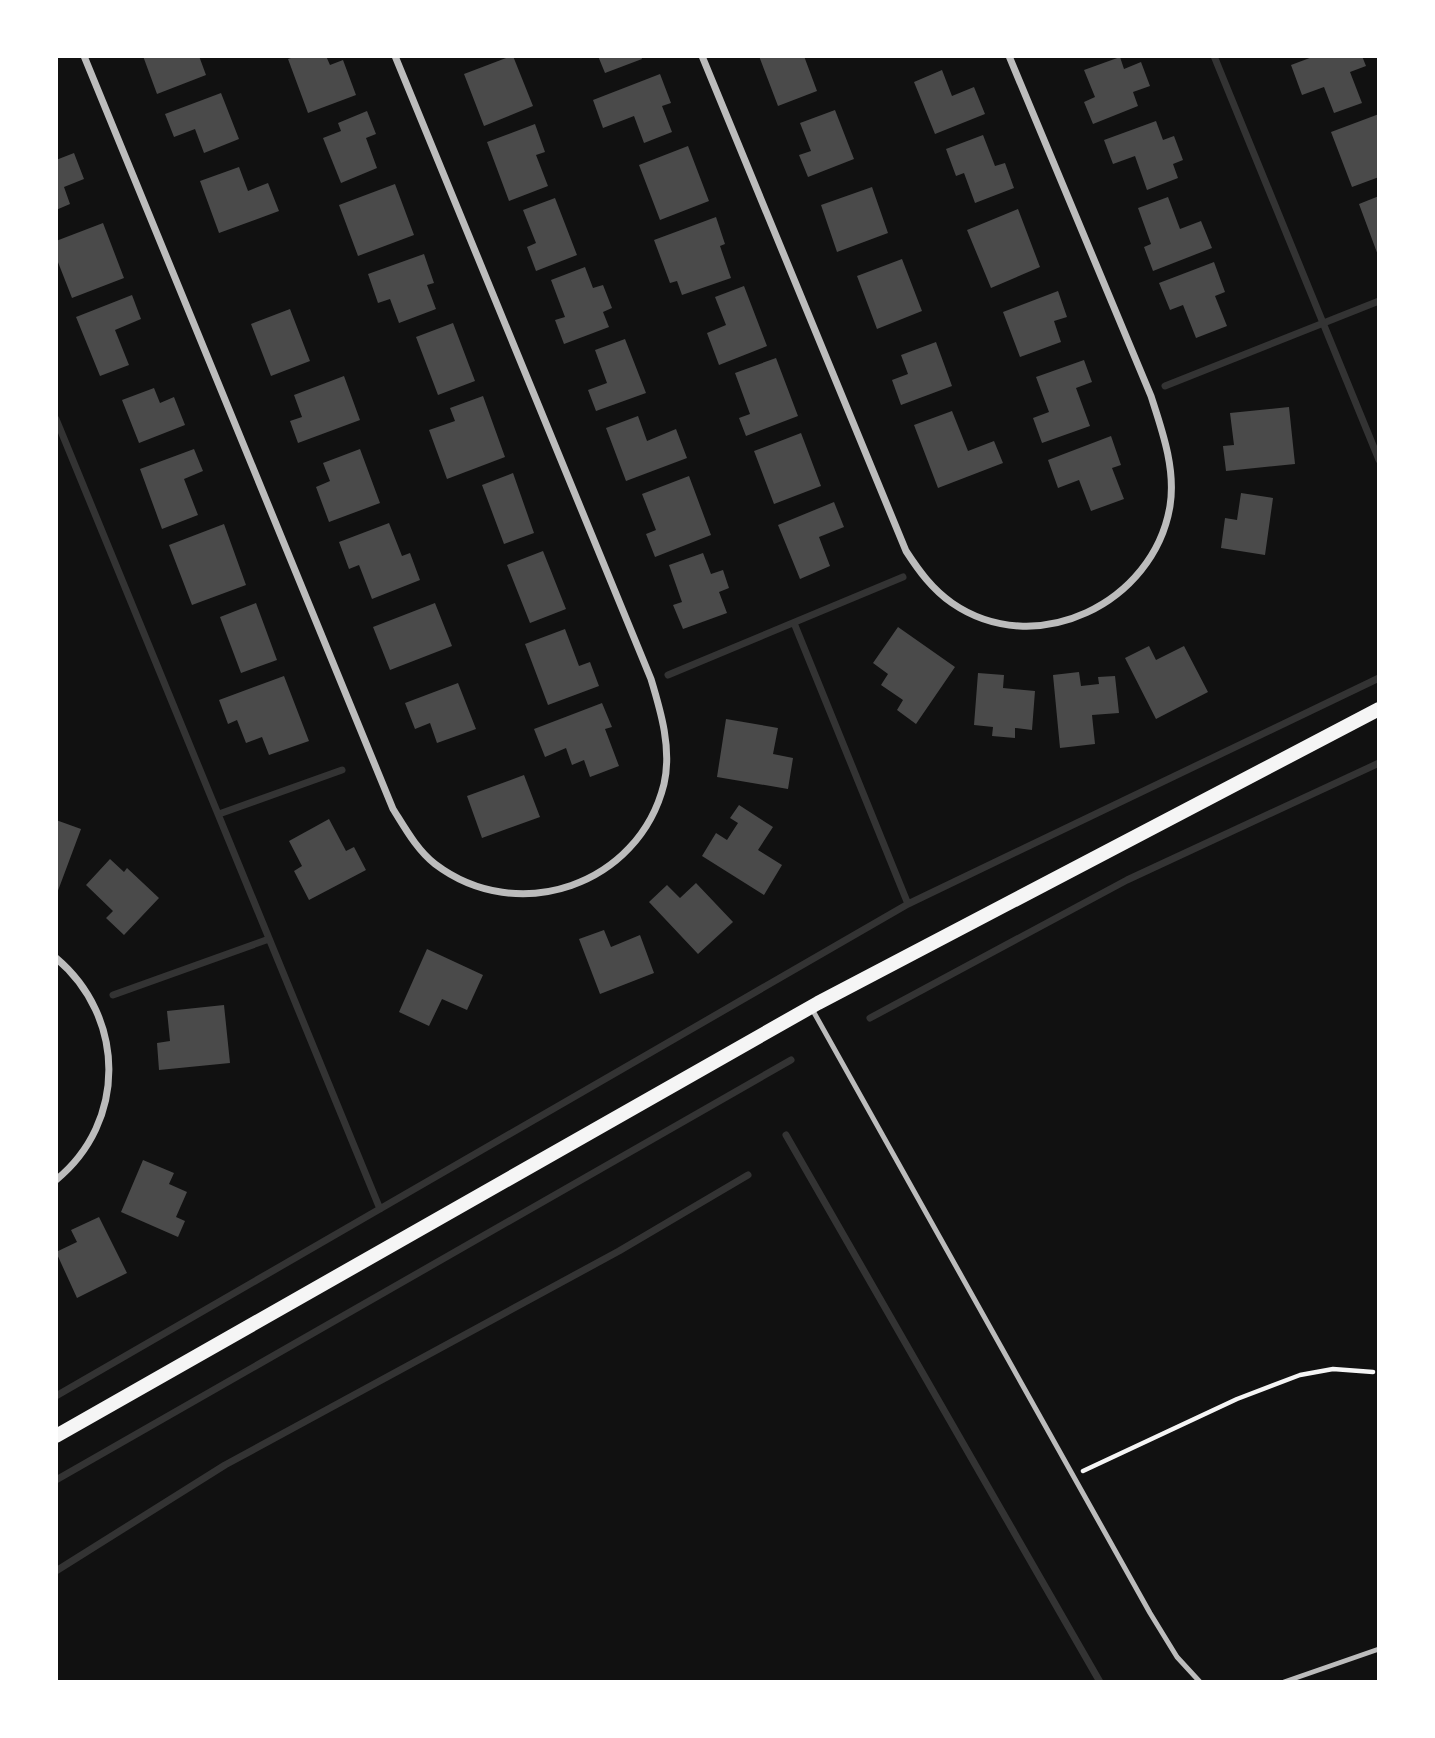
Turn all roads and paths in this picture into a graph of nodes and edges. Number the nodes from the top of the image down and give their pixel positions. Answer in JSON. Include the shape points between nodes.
{"nodes":[{"id":1,"x":84,"y":56,"type":"edge"},
{"id":2,"x":395,"y":56,"type":"edge"},
{"id":3,"x":702,"y":56,"type":"edge"},
{"id":4,"x":1009,"y":56,"type":"edge"},
{"id":5,"x":1379,"y":709,"type":"edge"},
{"id":6,"x":56,"y":958,"type":"edge"},
{"id":7,"x":811,"y":1007,"type":"junction"},
{"id":8,"x":56,"y":1180,"type":"edge"},
{"id":9,"x":1373,"y":1372,"type":"dead end"},
{"id":10,"x":56,"y":1436,"type":"edge"},
{"id":11,"x":1073,"y":1476,"type":"junction"},
{"id":12,"x":1379,"y":1649,"type":"edge"},
{"id":13,"x":1200,"y":1682,"type":"edge"},
{"id":14,"x":1284,"y":1682,"type":"edge"}],
"edges":[{"from":1,"to":2,"type":"street","via":[[393,809],[433,863],[459,879],[508,894],[535,894],[586,880],[624,855],[642,834],[664,781],[661,713],[641,653]]},
{"from":3,"to":4,"type":"street","via":[[906,551],[926,581],[953,603],[983,619],[1034,627],[1084,614],[1126,587],[1146,565],[1163,535],[1171,503],[1170,472],[1164,433],[1151,396]]},
{"from":5,"to":7,"type":"main road"},
{"from":6,"to":8,"type":"street","via":[[97,1011],[106,1037],[109,1074],[108,1090],[85,1151]]},
{"from":7,"to":10,"type":"main road"},
{"from":7,"to":11,"type":"lane"},
{"from":9,"to":11,"type":"path","via":[[1333,1369],[1300,1375],[1237,1399]]},
{"from":11,"to":13,"type":"lane","via":[[1177,1657]]},
{"from":12,"to":14,"type":"lane"}]}
